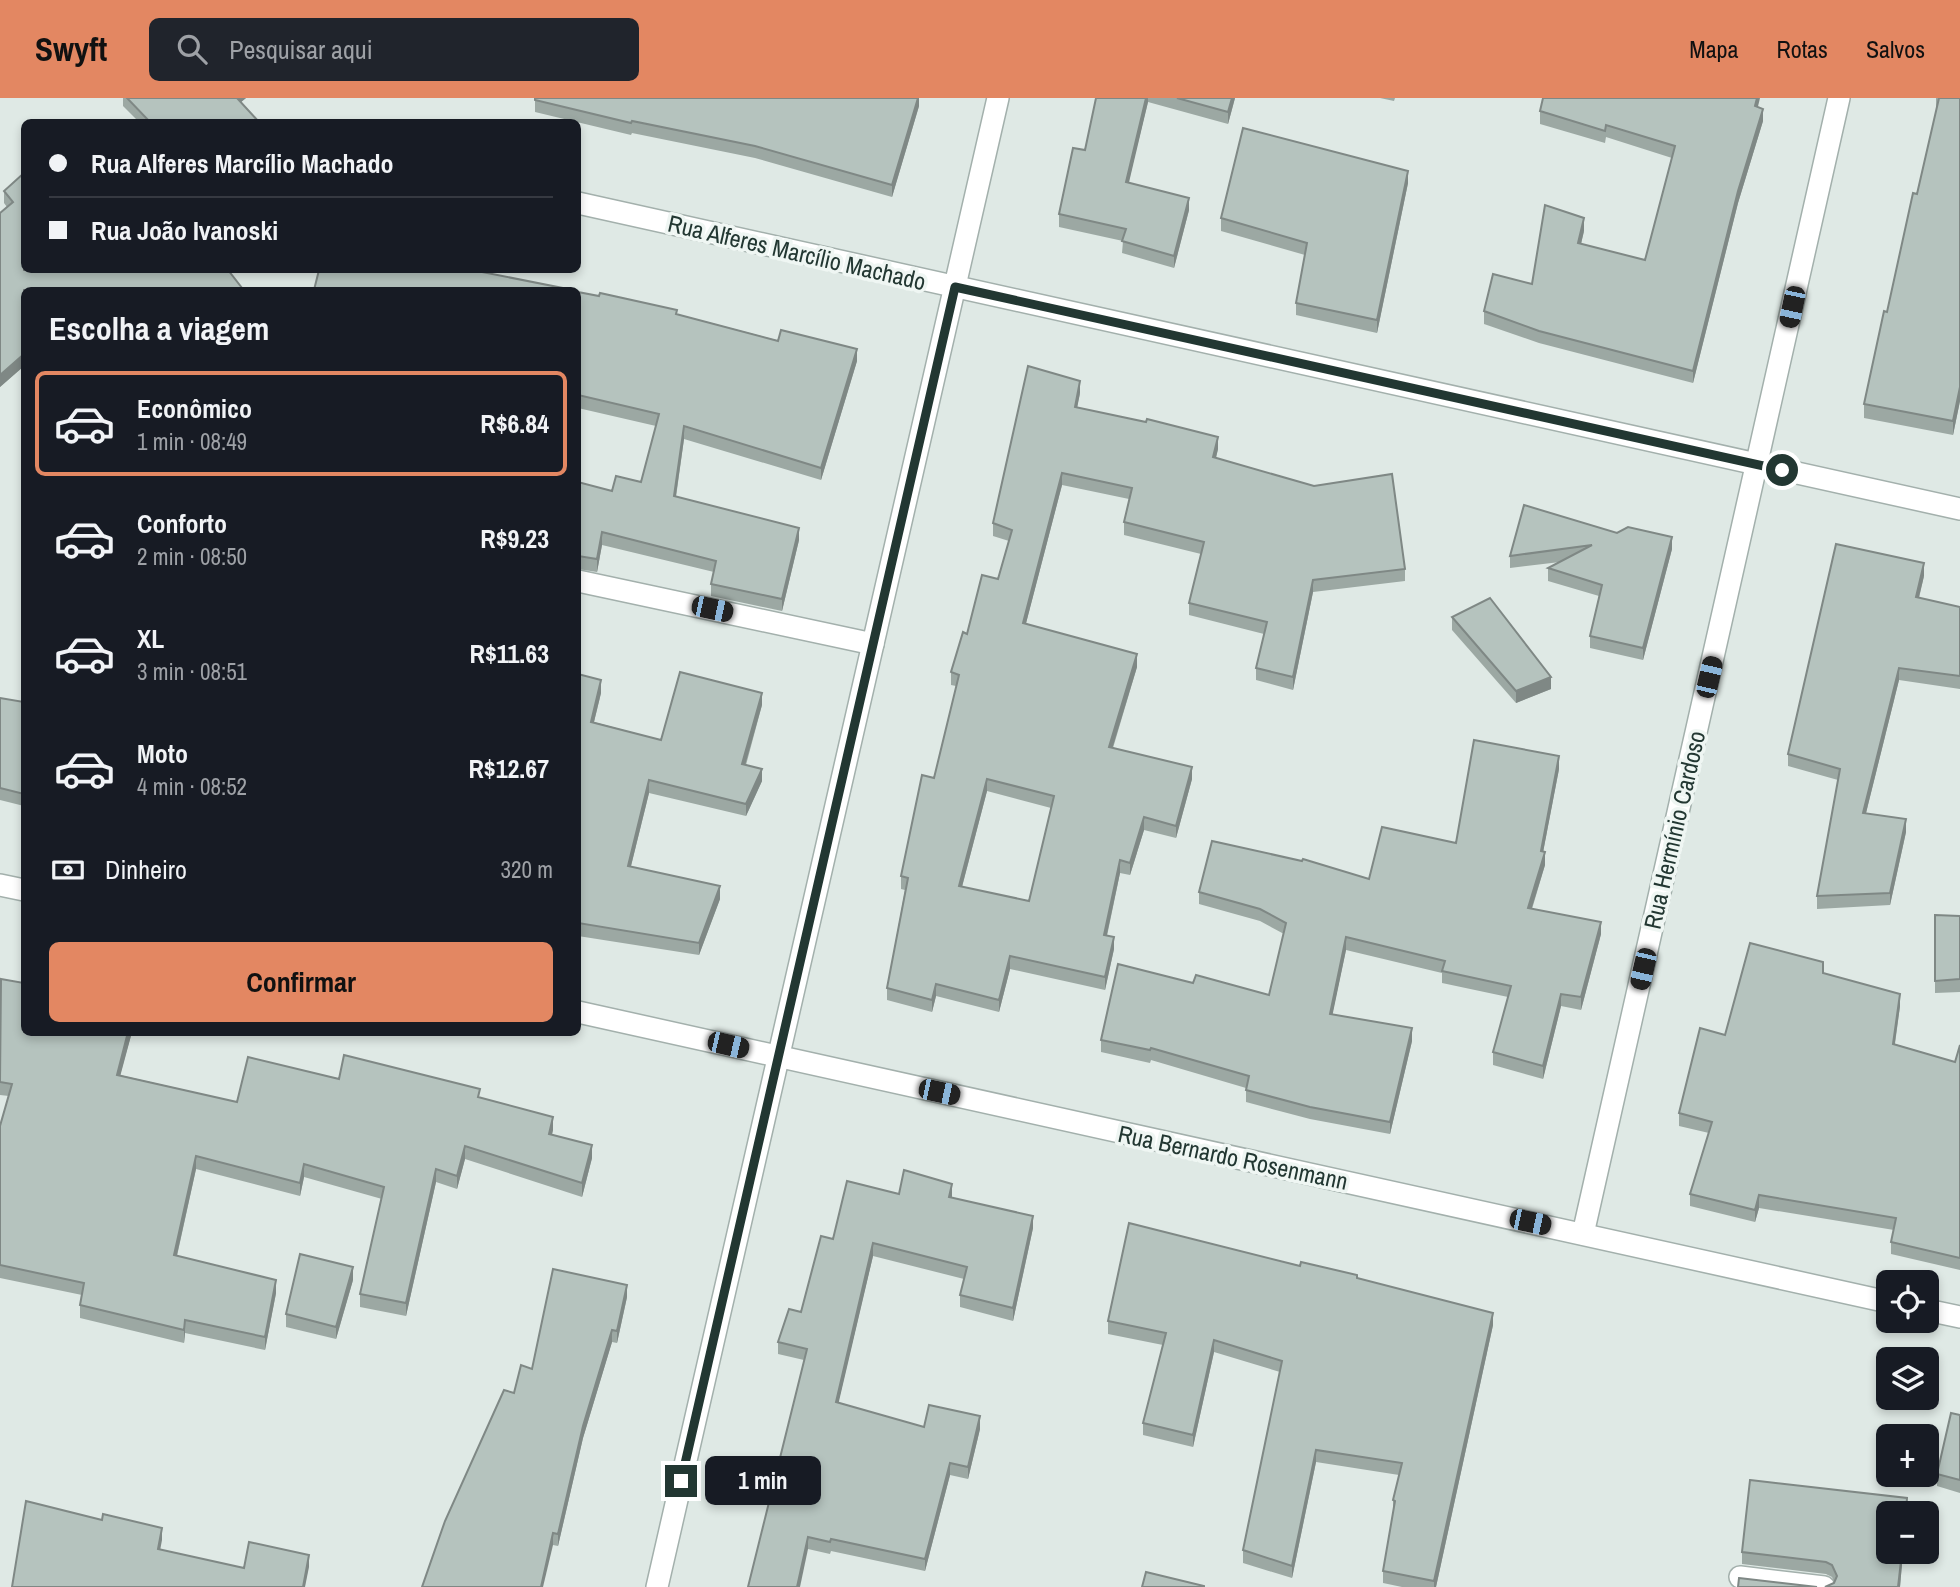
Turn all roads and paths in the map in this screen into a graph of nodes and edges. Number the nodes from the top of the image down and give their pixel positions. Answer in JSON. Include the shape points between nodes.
{"nodes":[{"id":1,"x":998,"y":98,"type":"edge"},
{"id":2,"x":1839,"y":98,"type":"edge"},
{"id":3,"x":581,"y":204,"type":"edge"},
{"id":4,"x":955,"y":287,"type":"junction"},
{"id":5,"x":1756,"y":464,"type":"junction"},
{"id":6,"x":1960,"y":509,"type":"edge"},
{"id":7,"x":581,"y":582,"type":"edge"},
{"id":8,"x":873,"y":644,"type":"junction"},
{"id":9,"x":0,"y":885,"type":"edge"},
{"id":10,"x":21,"y":889,"type":"edge"},
{"id":11,"x":581,"y":1013,"type":"edge"},
{"id":12,"x":778,"y":1056,"type":"junction"},
{"id":13,"x":1583,"y":1234,"type":"junction"},
{"id":14,"x":1876,"y":1299,"type":"edge"},
{"id":15,"x":1939,"y":1313,"type":"edge"},
{"id":16,"x":1960,"y":1317,"type":"edge"},
{"id":17,"x":1740,"y":1577,"type":"edge"},
{"id":18,"x":657,"y":1587,"type":"edge"},
{"id":19,"x":1825,"y":1587,"type":"edge"}],
"edges":[{"from":1,"to":4,"type":"street"},
{"from":2,"to":5,"type":"street","name":"Rua Hermínio Cardoso"},
{"from":3,"to":4,"type":"street","name":"Rua Alferes Marcílio Machado"},
{"from":4,"to":5,"type":"street","name":"Rua Alferes Marcílio Machado"},
{"from":4,"to":8,"type":"street"},
{"from":5,"to":6,"type":"street","name":"Rua Alferes Marcílio Machado"},
{"from":5,"to":13,"type":"street","name":"Rua Hermínio Cardoso"},
{"from":7,"to":8,"type":"street"},
{"from":8,"to":12,"type":"street"},
{"from":9,"to":10,"type":"street"},
{"from":11,"to":12,"type":"street","name":"Rua Bernardo Rosenmann"},
{"from":12,"to":13,"type":"street","name":"Rua Bernardo Rosenmann"},
{"from":12,"to":18,"type":"street"},
{"from":13,"to":14,"type":"street","name":"Rua Bernardo Rosenmann"},
{"from":15,"to":16,"type":"street"},
{"from":17,"to":19,"type":"street"}]}
